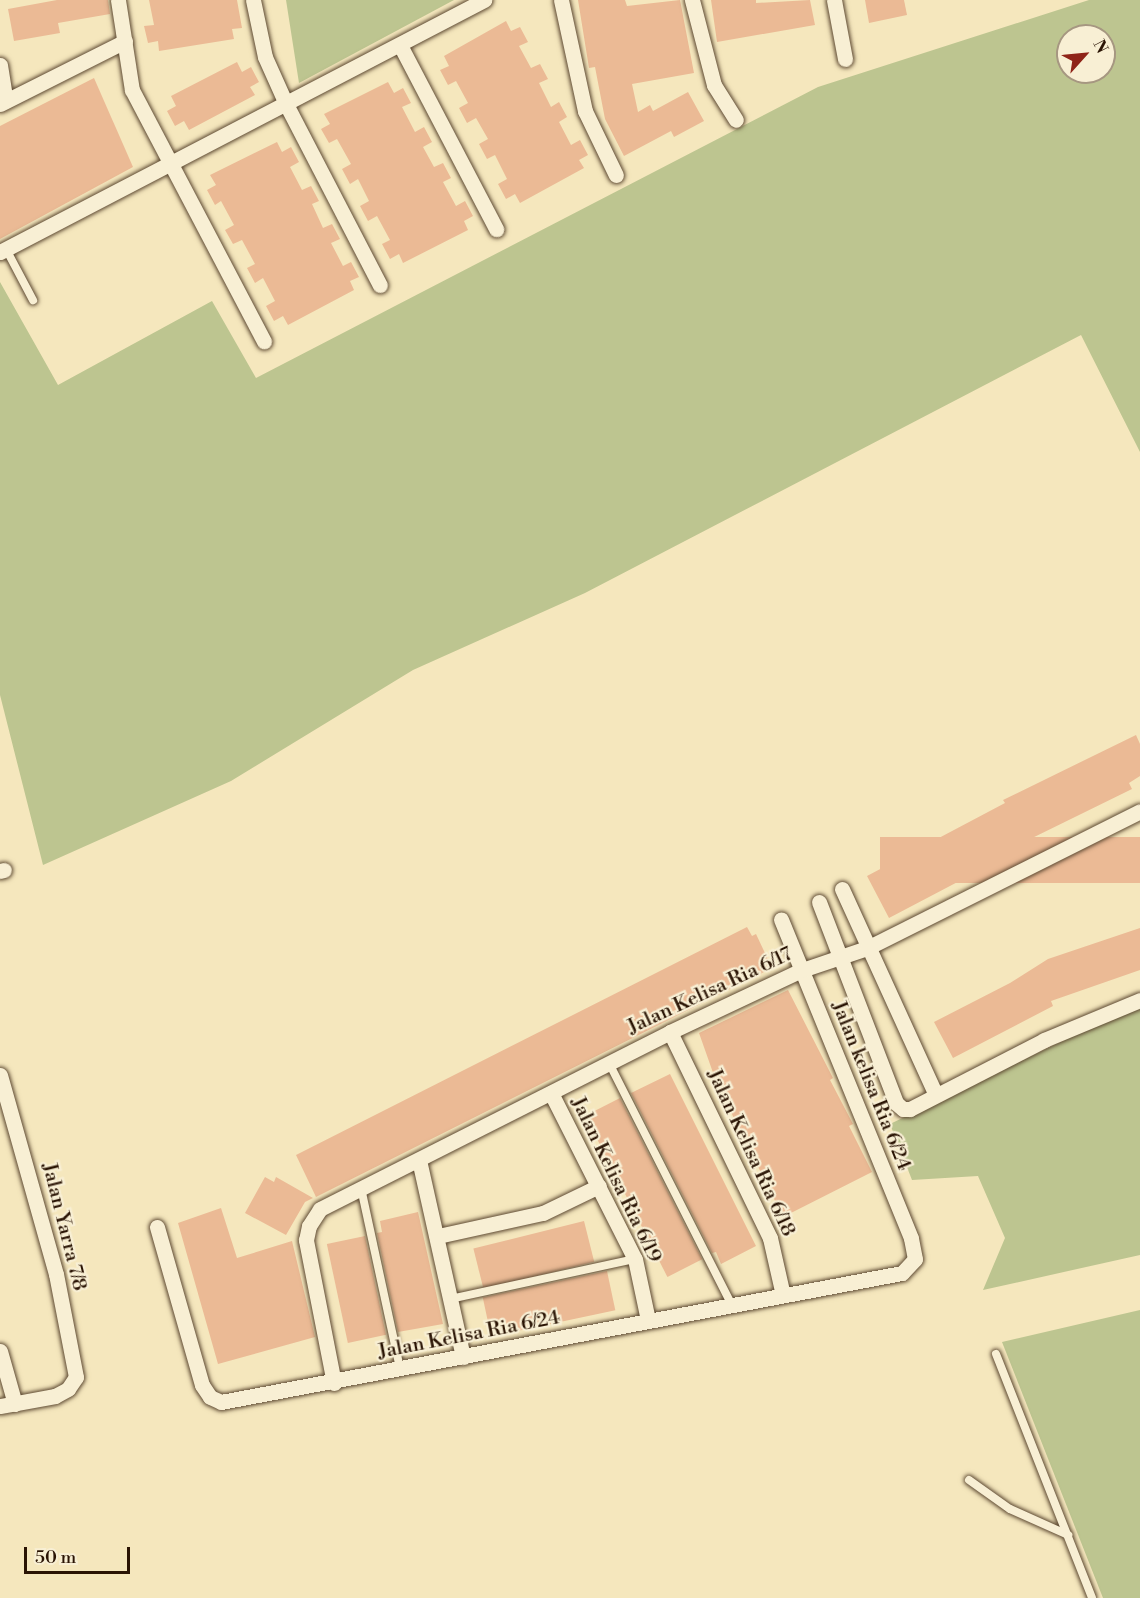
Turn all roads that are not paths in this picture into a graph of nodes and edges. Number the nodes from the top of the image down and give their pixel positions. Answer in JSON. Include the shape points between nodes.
{"nodes":[{"id":1,"x":118,"y":0,"type":"edge"},
{"id":2,"x":253,"y":0,"type":"edge"},
{"id":3,"x":484,"y":0,"type":"edge"},
{"id":4,"x":561,"y":0,"type":"edge"},
{"id":5,"x":692,"y":0,"type":"edge"},
{"id":6,"x":834,"y":0,"type":"edge"},
{"id":7,"x":125,"y":41,"type":"junction"},
{"id":8,"x":400,"y":45,"type":"junction"},
{"id":9,"x":845,"y":59,"type":"dead end"},
{"id":10,"x":0,"y":65,"type":"edge"},
{"id":11,"x":3,"y":103,"type":"edge"},
{"id":12,"x":286,"y":104,"type":"junction"},
{"id":13,"x":736,"y":120,"type":"dead end"},
{"id":14,"x":170,"y":165,"type":"junction"},
{"id":15,"x":616,"y":175,"type":"dead end"},
{"id":16,"x":496,"y":228,"type":"dead end"},
{"id":17,"x":3,"y":250,"type":"edge"},
{"id":18,"x":380,"y":285,"type":"dead end"},
{"id":19,"x":33,"y":300,"type":"dead end"},
{"id":20,"x":264,"y":341,"type":"dead end"},
{"id":21,"x":1140,"y":811,"type":"edge"},
{"id":22,"x":842,"y":889,"type":"dead end"},
{"id":23,"x":819,"y":902,"type":"dead end"},
{"id":24,"x":781,"y":920,"type":"dead end"},
{"id":25,"x":867,"y":948,"type":"junction"},
{"id":26,"x":838,"y":958,"type":"junction"},
{"id":27,"x":802,"y":970,"type":"junction"},
{"id":28,"x":1140,"y":1000,"type":"edge"},
{"id":29,"x":670,"y":1032,"type":"junction"},
{"id":30,"x":609,"y":1063,"type":"junction"},
{"id":31,"x":0,"y":1076,"type":"edge"},
{"id":32,"x":551,"y":1093,"type":"junction"},
{"id":33,"x":936,"y":1095,"type":"junction"},
{"id":34,"x":419,"y":1160,"type":"junction"},
{"id":35,"x":599,"y":1186,"type":"junction"},
{"id":36,"x":361,"y":1188,"type":"junction"},
{"id":37,"x":157,"y":1227,"type":"dead end"},
{"id":38,"x":438,"y":1236,"type":"junction"},
{"id":39,"x":635,"y":1259,"type":"junction"},
{"id":40,"x":910,"y":1267,"type":"joint"},
{"id":41,"x":783,"y":1295,"type":"junction"},
{"id":42,"x":450,"y":1299,"type":"junction"},
{"id":43,"x":732,"y":1305,"type":"junction"},
{"id":44,"x":648,"y":1320,"type":"junction"},
{"id":45,"x":0,"y":1352,"type":"edge"},
{"id":46,"x":996,"y":1354,"type":"dead end"},
{"id":47,"x":463,"y":1357,"type":"junction"},
{"id":48,"x":400,"y":1369,"type":"junction"},
{"id":49,"x":334,"y":1383,"type":"junction"},
{"id":50,"x":7,"y":1405,"type":"edge"},
{"id":51,"x":969,"y":1480,"type":"dead end"},
{"id":52,"x":1068,"y":1535,"type":"junction"},
{"id":53,"x":1092,"y":1598,"type":"edge"}],
"edges":[{"from":1,"to":7,"type":"street"},
{"from":2,"to":12,"type":"street","via":[[265,57]]},
{"from":3,"to":8,"type":"street"},
{"from":4,"to":15,"type":"street","via":[[585,111]]},
{"from":5,"to":13,"type":"street","via":[[714,85]]},
{"from":6,"to":9,"type":"street"},
{"from":7,"to":11,"type":"street"},
{"from":7,"to":14,"type":"street","via":[[132,90]]},
{"from":8,"to":12,"type":"street"},
{"from":8,"to":16,"type":"street"},
{"from":10,"to":11,"type":"street"},
{"from":12,"to":14,"type":"street"},
{"from":12,"to":18,"type":"street"},
{"from":14,"to":17,"type":"street"},
{"from":14,"to":20,"type":"street"},
{"from":17,"to":19,"type":"lane"},
{"from":21,"to":25,"type":"street","name":"Jalan Kelisa Ria 6/17"},
{"from":22,"to":25,"type":"street"},
{"from":23,"to":26,"type":"street"},
{"from":24,"to":27,"type":"street","name":"Jalan kelisa Ria 6/24"},
{"from":25,"to":26,"type":"street","name":"Jalan Kelisa Ria 6/17"},
{"from":25,"to":33,"type":"street"},
{"from":26,"to":27,"type":"street","name":"Jalan Kelisa Ria 6/17"},
{"from":26,"to":33,"type":"street","via":[[896,1103],[910,1109]]},
{"from":27,"to":29,"type":"street","name":"Jalan Kelisa Ria 6/17"},
{"from":27,"to":40,"type":"street","name":"Jalan kelisa Ria 6/24","via":[[916,1251]]},
{"from":28,"to":33,"type":"street","via":[[1044,1040]]},
{"from":29,"to":30,"type":"street","name":"Jalan Kelisa Ria 6/17"},
{"from":29,"to":41,"type":"street","name":"Jalan Kelisa Ria 6/18","via":[[770,1238]]},
{"from":30,"to":32,"type":"street","name":"Jalan Kelisa Ria 6/17"},
{"from":30,"to":43,"type":"lane"},
{"from":31,"to":50,"type":"street","name":"Jalan Yarra 7/8","via":[[56,1274],[76,1377],[68,1389],[55,1396]]},
{"from":32,"to":34,"type":"street","name":"Jalan Kelisa Ria 6/17"},
{"from":32,"to":35,"type":"street","name":"Jalan Kelisa Ria 6/19"},
{"from":34,"to":36,"type":"street","name":"Jalan Kelisa Ria 6/17"},
{"from":34,"to":38,"type":"street"},
{"from":35,"to":38,"type":"street","via":[[543,1214]]},
{"from":35,"to":39,"type":"street","name":"Jalan Kelisa Ria 6/19"},
{"from":36,"to":48,"type":"lane"},
{"from":36,"to":49,"type":"street","name":"Jalan Kelisa Ria 6/17","via":[[320,1209],[309,1226],[306,1240]]},
{"from":37,"to":49,"type":"street","name":"Jalan Kelisa Ria 6/24","via":[[197,1370],[210,1397],[221,1402]]},
{"from":38,"to":42,"type":"street"},
{"from":39,"to":42,"type":"lane"},
{"from":39,"to":44,"type":"street","name":"Jalan Kelisa Ria 6/19"},
{"from":40,"to":41,"type":"street","name":"Jalan Kelisa Ria 6/24","via":[[894,1275]]},
{"from":41,"to":43,"type":"street","name":"Jalan Kelisa Ria 6/24"},
{"from":42,"to":47,"type":"street"},
{"from":43,"to":44,"type":"street","name":"Jalan Kelisa Ria 6/24"},
{"from":44,"to":47,"type":"street","name":"Jalan Kelisa Ria 6/24"},
{"from":45,"to":50,"type":"street"},
{"from":46,"to":52,"type":"lane"},
{"from":47,"to":48,"type":"street","name":"Jalan Kelisa Ria 6/24"},
{"from":48,"to":49,"type":"street","name":"Jalan Kelisa Ria 6/24"},
{"from":51,"to":52,"type":"lane","via":[[1010,1509]]},
{"from":52,"to":53,"type":"lane"}]}
